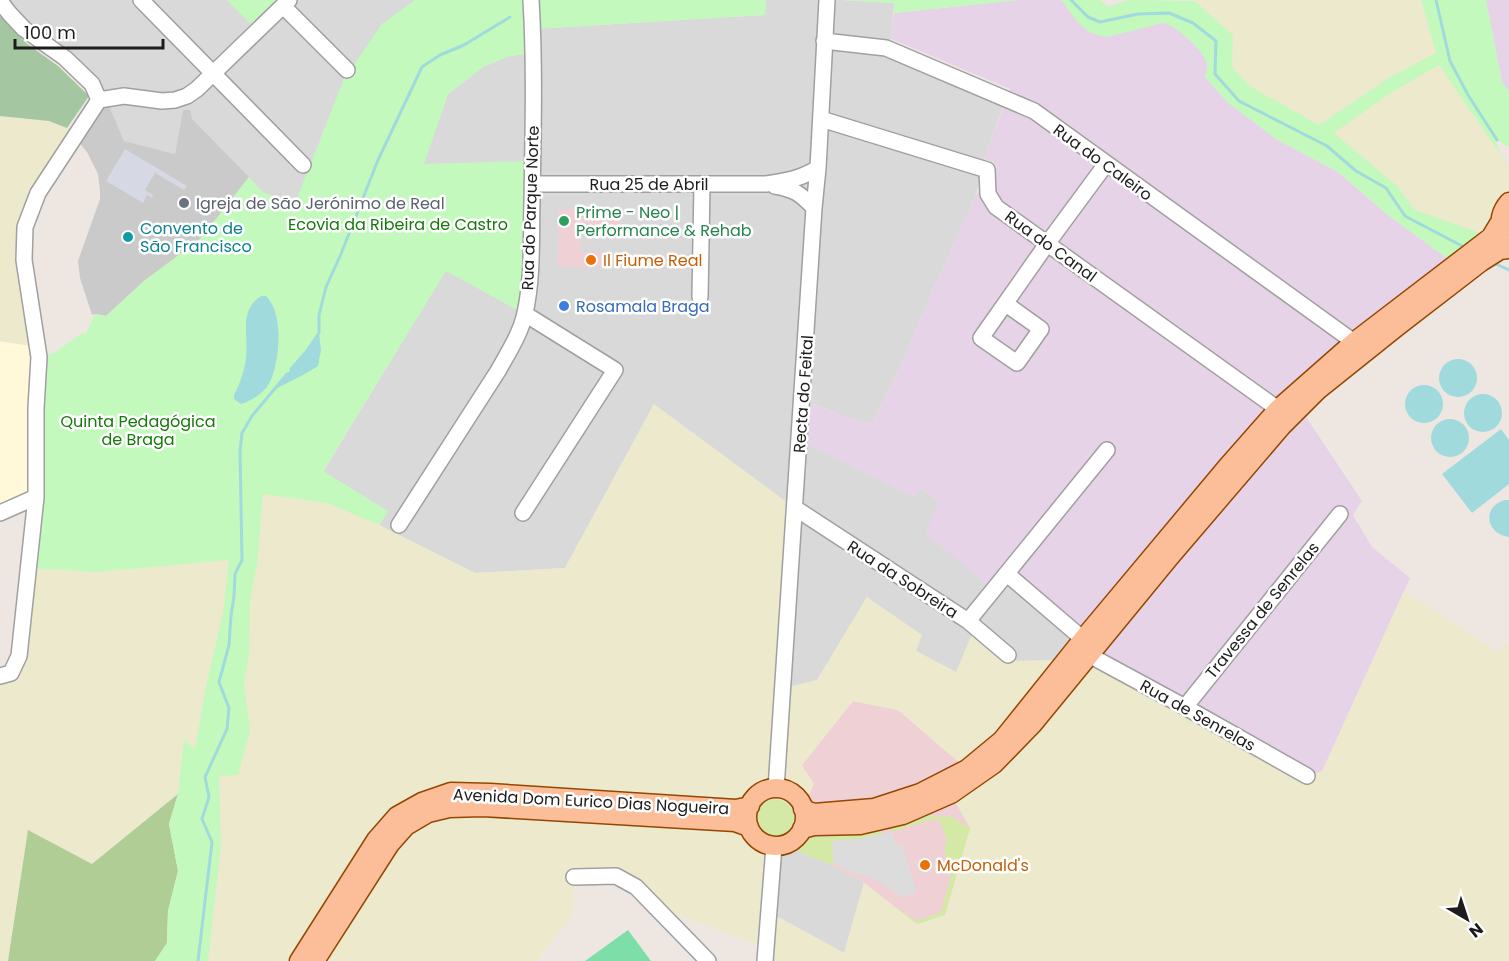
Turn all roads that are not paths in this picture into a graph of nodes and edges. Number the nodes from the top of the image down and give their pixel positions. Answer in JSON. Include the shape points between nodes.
{"nodes":[{"id":1,"x":141,"y":0,"type":"edge"},
{"id":2,"x":531,"y":0,"type":"edge"},
{"id":3,"x":827,"y":0,"type":"edge"},
{"id":4,"x":0,"y":1,"type":"edge"},
{"id":5,"x":286,"y":3,"type":"edge"},
{"id":6,"x":824,"y":41,"type":"junction"},
{"id":7,"x":347,"y":70,"type":"dead end"},
{"id":8,"x":213,"y":73,"type":"junction"},
{"id":9,"x":99,"y":100,"type":"junction"},
{"id":10,"x":821,"y":119,"type":"junction"},
{"id":11,"x":1106,"y":164,"type":"junction"},
{"id":12,"x":303,"y":165,"type":"dead end"},
{"id":13,"x":818,"y":168,"type":"junction"},
{"id":14,"x":532,"y":184,"type":"junction"},
{"id":15,"x":766,"y":184,"type":"junction"},
{"id":16,"x":702,"y":185,"type":"junction"},
{"id":17,"x":1509,"y":202,"type":"edge"},
{"id":18,"x":814,"y":208,"type":"junction"},
{"id":19,"x":1500,"y":222,"type":"junction"},
{"id":20,"x":1509,"y":243,"type":"edge"},
{"id":21,"x":1047,"y":244,"type":"junction"},
{"id":22,"x":1509,"y":249,"type":"edge"},
{"id":23,"x":700,"y":297,"type":"dead end"},
{"id":24,"x":1006,"y":304,"type":"dead end"},
{"id":25,"x":525,"y":314,"type":"junction"},
{"id":26,"x":1354,"y":342,"type":"junction"},
{"id":27,"x":1278,"y":409,"type":"junction"},
{"id":28,"x":1107,"y":450,"type":"dead end"},
{"id":29,"x":36,"y":497,"type":"junction"},
{"id":30,"x":795,"y":508,"type":"junction"},
{"id":31,"x":0,"y":513,"type":"edge"},
{"id":32,"x":523,"y":513,"type":"dead end"},
{"id":33,"x":1340,"y":514,"type":"dead end"},
{"id":34,"x":399,"y":525,"type":"dead end"},
{"id":35,"x":1007,"y":574,"type":"junction"},
{"id":36,"x":968,"y":621,"type":"junction"},
{"id":37,"x":1086,"y":647,"type":"junction"},
{"id":38,"x":1008,"y":655,"type":"dead end"},
{"id":39,"x":5,"y":674,"type":"edge"},
{"id":40,"x":1185,"y":707,"type":"junction"},
{"id":41,"x":1307,"y":776,"type":"dead end"},
{"id":42,"x":776,"y":789,"type":"junction"},
{"id":43,"x":750,"y":806,"type":"junction"},
{"id":44,"x":803,"y":809,"type":"junction"},
{"id":45,"x":749,"y":827,"type":"junction"},
{"id":46,"x":802,"y":829,"type":"junction"},
{"id":47,"x":774,"y":846,"type":"junction"},
{"id":48,"x":574,"y":878,"type":"dead end"},
{"id":49,"x":299,"y":961,"type":"edge"},
{"id":50,"x":315,"y":961,"type":"edge"},
{"id":51,"x":708,"y":961,"type":"edge"},
{"id":52,"x":765,"y":961,"type":"edge"}],
"edges":[{"from":1,"to":8,"type":"street"},
{"from":2,"to":14,"type":"street","name":"Rua do Parque Norte"},
{"from":3,"to":6,"type":"street","name":"Recta do Feital"},
{"from":4,"to":9,"type":"street","via":[[24,29],[65,58],[92,84]]},
{"from":5,"to":7,"type":"street"},
{"from":5,"to":8,"type":"street"},
{"from":6,"to":10,"type":"street","name":"Recta do Feital"},
{"from":6,"to":11,"type":"street","name":"Rua do Caleiro","via":[[886,48],[1006,98],[1034,111]]},
{"from":8,"to":9,"type":"street","via":[[197,89],[175,100],[124,96]]},
{"from":8,"to":12,"type":"street"},
{"from":9,"to":29,"type":"street","via":[[38,193],[25,227],[24,260],[39,357]]},
{"from":10,"to":13,"type":"street","name":"Recta do Feital"},
{"from":10,"to":21,"type":"street","name":"Rua do Canal","via":[[987,170],[988,194],[996,207]]},
{"from":11,"to":21,"type":"street"},
{"from":11,"to":26,"type":"street","name":"Rua do Caleiro"},
{"from":13,"to":15,"type":"street","name":"Rua 25 de Abril","via":[[806,176]]},
{"from":13,"to":18,"type":"street","name":"Recta do Feital"},
{"from":14,"to":16,"type":"street","name":"Rua 25 de Abril"},
{"from":14,"to":25,"type":"street","name":"Rua do Parque Norte"},
{"from":15,"to":16,"type":"street","name":"Rua 25 de Abril"},
{"from":15,"to":18,"type":"street","name":"Rua 25 de Abril","via":[[791,189]]},
{"from":16,"to":23,"type":"street"},
{"from":17,"to":19,"type":"main road"},
{"from":18,"to":30,"type":"street","name":"Recta do Feital"},
{"from":19,"to":20,"type":"main road"},
{"from":19,"to":26,"type":"main road","via":[[1491,237]]},
{"from":21,"to":24,"type":"street"},
{"from":21,"to":27,"type":"street","name":"Rua do Canal"},
{"from":22,"to":37,"type":"main road","via":[[1481,262],[1318,390]]},
{"from":25,"to":32,"type":"street","via":[[615,370]]},
{"from":25,"to":34,"type":"street","name":"Rua do Parque Norte","via":[[498,371]]},
{"from":26,"to":27,"type":"main road"},
{"from":27,"to":37,"type":"main road","via":[[1226,468]]},
{"from":28,"to":35,"type":"street","name":"Rua da Sobreira"},
{"from":29,"to":31,"type":"street"},
{"from":29,"to":39,"type":"street","via":[[19,656]]},
{"from":30,"to":36,"type":"street","name":"Rua da Sobreira"},
{"from":30,"to":42,"type":"street","name":"Recta do Feital"},
{"from":33,"to":40,"type":"street","name":"Travessa de Senrelas"},
{"from":35,"to":36,"type":"street","name":"Rua da Sobreira"},
{"from":35,"to":37,"type":"street"},
{"from":36,"to":38,"type":"street"},
{"from":37,"to":40,"type":"street","name":"Rua de Senrelas"},
{"from":37,"to":44,"type":"main road","via":[[1002,740],[967,769],[920,793],[874,808],[814,813]]},
{"from":37,"to":46,"type":"main road","via":[[1032,725],[994,764],[951,794],[884,820]]},
{"from":40,"to":41,"type":"street","name":"Rua de Senrelas"},
{"from":42,"to":43,"type":"main road","via":[[760,793]]},
{"from":42,"to":44,"type":"main road","via":[[793,794]]},
{"from":43,"to":45,"type":"main road"},
{"from":43,"to":49,"type":"main road","name":"Avenida Dom Eurico Dias Nogueira","via":[[736,809],[451,792],[397,816],[376,840]]},
{"from":44,"to":46,"type":"main road"},
{"from":45,"to":47,"type":"main road","via":[[759,840]]},
{"from":45,"to":50,"type":"main road","name":"Avenida Dom Eurico Dias Nogueira","via":[[735,822],[483,807],[428,813],[406,826],[390,844]]},
{"from":46,"to":47,"type":"main road","via":[[791,842]]},
{"from":47,"to":52,"type":"street"},
{"from":48,"to":51,"type":"street","via":[[616,876],[636,887]]}]}
